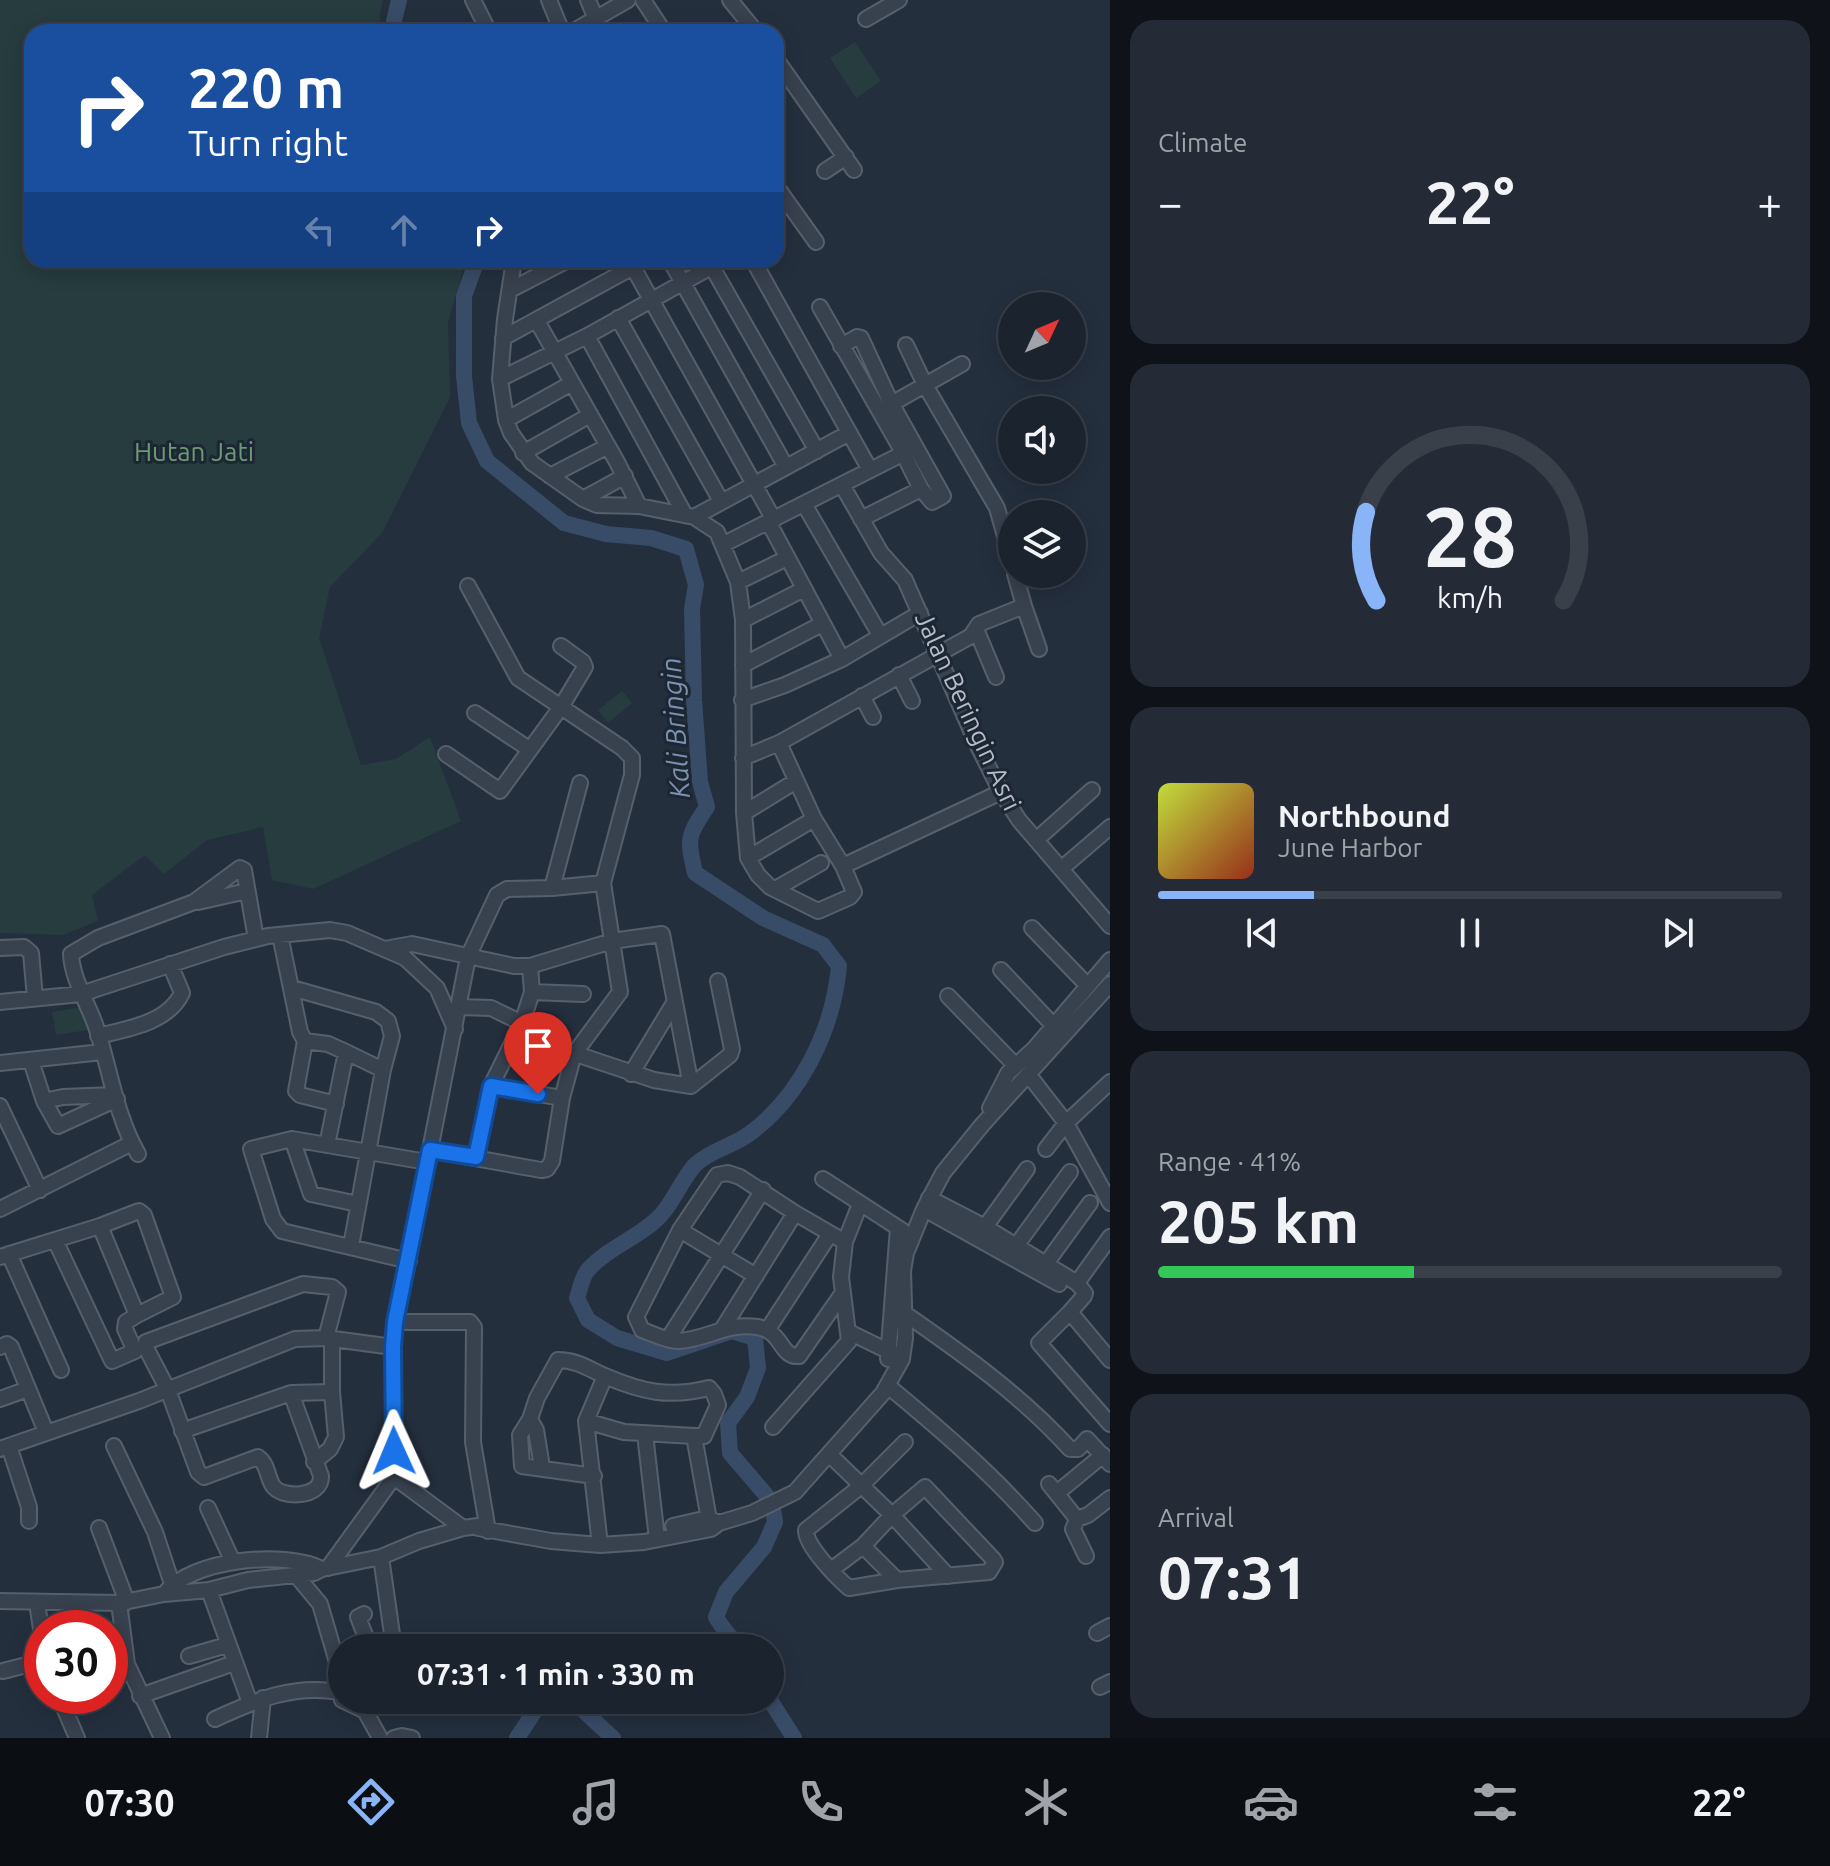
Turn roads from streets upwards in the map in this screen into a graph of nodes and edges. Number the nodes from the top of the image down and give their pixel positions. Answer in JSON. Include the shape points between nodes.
{"nodes":[{"id":1,"x":473,"y":0,"type":"edge"},
{"id":2,"x":549,"y":0,"type":"edge"},
{"id":3,"x":588,"y":0,"type":"edge"},
{"id":4,"x":628,"y":0,"type":"edge"},
{"id":5,"x":643,"y":0,"type":"edge"},
{"id":6,"x":730,"y":0,"type":"edge"},
{"id":7,"x":899,"y":0,"type":"edge"},
{"id":8,"x":595,"y":17,"type":"junction"},
{"id":9,"x":866,"y":19,"type":"dead end"},
{"id":10,"x":485,"y":24,"type":"edge"},
{"id":11,"x":559,"y":24,"type":"edge"},
{"id":12,"x":584,"y":24,"type":"edge"},
{"id":13,"x":659,"y":24,"type":"edge"},
{"id":14,"x":750,"y":24,"type":"edge"},
{"id":15,"x":784,"y":70,"type":"edge"},
{"id":16,"x":825,"y":171,"type":"dead end"},
{"id":17,"x":784,"y":197,"type":"edge"},
{"id":18,"x":816,"y":242,"type":"dead end"},
{"id":19,"x":513,"y":268,"type":"edge"},
{"id":20,"x":553,"y":268,"type":"edge"},
{"id":21,"x":623,"y":268,"type":"edge"},
{"id":22,"x":634,"y":268,"type":"edge"},
{"id":23,"x":674,"y":268,"type":"edge"},
{"id":24,"x":703,"y":268,"type":"edge"},
{"id":25,"x":713,"y":268,"type":"edge"},
{"id":26,"x":757,"y":268,"type":"edge"},
{"id":27,"x":682,"y":282,"type":"junction"},
{"id":28,"x":510,"y":290,"type":"junction"},
{"id":29,"x":650,"y":301,"type":"junction"},
{"id":30,"x":820,"y":307,"type":"dead end"},
{"id":31,"x":618,"y":318,"type":"junction"},
{"id":32,"x":537,"y":321,"type":"junction"},
{"id":33,"x":587,"y":336,"type":"junction"},
{"id":34,"x":503,"y":338,"type":"junction"},
{"id":35,"x":906,"y":345,"type":"dead end"},
{"id":36,"x":841,"y":346,"type":"junction"},
{"id":37,"x":555,"y":352,"type":"junction"},
{"id":38,"x":962,"y":364,"type":"dead end"},
{"id":39,"x":500,"y":379,"type":"junction"},
{"id":40,"x":572,"y":383,"type":"junction"},
{"id":41,"x":925,"y":385,"type":"junction"},
{"id":42,"x":885,"y":407,"type":"junction"},
{"id":43,"x":590,"y":415,"type":"junction"},
{"id":44,"x":506,"y":420,"type":"junction"},
{"id":45,"x":849,"y":433,"type":"junction"},
{"id":46,"x":608,"y":446,"type":"junction"},
{"id":47,"x":906,"y":447,"type":"junction"},
{"id":48,"x":817,"y":451,"type":"junction"},
{"id":49,"x":523,"y":453,"type":"junction"},
{"id":50,"x":786,"y":467,"type":"junction"},
{"id":51,"x":870,"y":470,"type":"junction"},
{"id":52,"x":550,"y":476,"type":"junction"},
{"id":53,"x":625,"y":476,"type":"junction"},
{"id":54,"x":754,"y":485,"type":"junction"},
{"id":55,"x":842,"y":485,"type":"junction"},
{"id":56,"x":921,"y":489,"type":"junction"},
{"id":57,"x":583,"y":499,"type":"junction"},
{"id":58,"x":721,"y":501,"type":"junction"},
{"id":59,"x":804,"y":504,"type":"junction"},
{"id":60,"x":639,"y":506,"type":"junction"},
{"id":61,"x":998,"y":512,"type":"edge"},
{"id":62,"x":690,"y":516,"type":"junction"},
{"id":63,"x":861,"y":519,"type":"junction"},
{"id":64,"x":772,"y":522,"type":"junction"},
{"id":65,"x":724,"y":544,"type":"junction"},
{"id":66,"x":787,"y":558,"type":"junction"},
{"id":67,"x":738,"y":582,"type":"junction"},
{"id":68,"x":468,"y":586,"type":"dead end"},
{"id":69,"x":1019,"y":588,"type":"edge"},
{"id":70,"x":804,"y":589,"type":"junction"},
{"id":71,"x":1024,"y":606,"type":"junction"},
{"id":72,"x":920,"y":613,"type":"junction"},
{"id":73,"x":743,"y":620,"type":"junction"},
{"id":74,"x":822,"y":624,"type":"junction"},
{"id":75,"x":976,"y":629,"type":"junction"},
{"id":76,"x":880,"y":635,"type":"junction"},
{"id":77,"x":561,"y":646,"type":"dead end"},
{"id":78,"x":1039,"y":649,"type":"dead end"},
{"id":79,"x":938,"y":655,"type":"junction"},
{"id":80,"x":842,"y":659,"type":"junction"},
{"id":81,"x":743,"y":665,"type":"junction"},
{"id":82,"x":899,"y":675,"type":"junction"},
{"id":83,"x":996,"y":677,"type":"dead end"},
{"id":84,"x":862,"y":696,"type":"junction"},
{"id":85,"x":742,"y":700,"type":"junction"},
{"id":86,"x":912,"y":701,"type":"dead end"},
{"id":87,"x":561,"y":707,"type":"junction"},
{"id":88,"x":475,"y":713,"type":"dead end"},
{"id":89,"x":873,"y":717,"type":"dead end"},
{"id":90,"x":779,"y":743,"type":"junction"},
{"id":91,"x":529,"y":749,"type":"junction"},
{"id":92,"x":446,"y":754,"type":"dead end"},
{"id":93,"x":743,"y":758,"type":"junction"},
{"id":94,"x":796,"y":781,"type":"junction"},
{"id":95,"x":580,"y":783,"type":"dead end"},
{"id":96,"x":1092,"y":790,"type":"dead end"},
{"id":97,"x":1001,"y":792,"type":"junction"},
{"id":98,"x":744,"y":813,"type":"junction"},
{"id":99,"x":814,"y":819,"type":"junction"},
{"id":100,"x":1107,"y":837,"type":"edge"},
{"id":101,"x":1036,"y":840,"type":"junction"},
{"id":102,"x":748,"y":858,"type":"junction"},
{"id":103,"x":821,"y":863,"type":"dead end"},
{"id":104,"x":843,"y":866,"type":"junction"},
{"id":105,"x":1061,"y":869,"type":"junction"},
{"id":106,"x":603,"y":883,"type":"junction"},
{"id":107,"x":552,"y":888,"type":"junction"},
{"id":108,"x":775,"y":889,"type":"junction"},
{"id":109,"x":247,"y":891,"type":"junction"},
{"id":110,"x":194,"y":902,"type":"junction"},
{"id":111,"x":1110,"y":926,"type":"edge"},
{"id":112,"x":1032,"y":928,"type":"dead end"},
{"id":113,"x":280,"y":935,"type":"junction"},
{"id":114,"x":256,"y":939,"type":"junction"},
{"id":115,"x":612,"y":941,"type":"junction"},
{"id":116,"x":0,"y":948,"type":"edge"},
{"id":117,"x":384,"y":949,"type":"junction"},
{"id":118,"x":468,"y":957,"type":"junction"},
{"id":119,"x":1110,"y":960,"type":"edge"},
{"id":120,"x":170,"y":964,"type":"junction"},
{"id":121,"x":530,"y":966,"type":"junction"},
{"id":122,"x":1001,"y":970,"type":"dead end"},
{"id":123,"x":718,"y":981,"type":"dead end"},
{"id":124,"x":1110,"y":984,"type":"edge"},
{"id":125,"x":1088,"y":986,"type":"junction"},
{"id":126,"x":292,"y":988,"type":"junction"},
{"id":127,"x":532,"y":992,"type":"junction"},
{"id":128,"x":81,"y":994,"type":"junction"},
{"id":129,"x":583,"y":994,"type":"dead end"},
{"id":130,"x":948,"y":996,"type":"dead end"},
{"id":131,"x":35,"y":998,"type":"junction"},
{"id":132,"x":0,"y":1002,"type":"edge"},
{"id":133,"x":674,"y":1003,"type":"junction"},
{"id":134,"x":460,"y":1007,"type":"junction"},
{"id":135,"x":522,"y":1023,"type":"junction"},
{"id":136,"x":1053,"y":1025,"type":"junction"},
{"id":137,"x":455,"y":1029,"type":"junction"},
{"id":138,"x":98,"y":1036,"type":"junction"},
{"id":139,"x":534,"y":1040,"type":"dead end"},
{"id":140,"x":305,"y":1041,"type":"junction"},
{"id":141,"x":102,"y":1052,"type":"junction"},
{"id":142,"x":346,"y":1052,"type":"junction"},
{"id":143,"x":574,"y":1054,"type":"junction"},
{"id":144,"x":31,"y":1061,"type":"junction"},
{"id":145,"x":0,"y":1063,"type":"edge"},
{"id":146,"x":383,"y":1070,"type":"junction"},
{"id":147,"x":1022,"y":1070,"type":"junction"},
{"id":148,"x":631,"y":1074,"type":"junction"},
{"id":149,"x":1109,"y":1084,"type":"edge"},
{"id":150,"x":491,"y":1086,"type":"junction"},
{"id":151,"x":691,"y":1086,"type":"junction"},
{"id":152,"x":116,"y":1097,"type":"junction"},
{"id":153,"x":562,"y":1098,"type":"junction"},
{"id":154,"x":44,"y":1101,"type":"junction"},
{"id":155,"x":336,"y":1104,"type":"junction"},
{"id":156,"x":0,"y":1106,"type":"edge"},
{"id":157,"x":1066,"y":1123,"type":"junction"},
{"id":158,"x":292,"y":1139,"type":"junction"},
{"id":159,"x":327,"y":1145,"type":"junction"},
{"id":160,"x":1046,"y":1149,"type":"dead end"},
{"id":161,"x":369,"y":1153,"type":"junction"},
{"id":162,"x":428,"y":1156,"type":"junction"},
{"id":163,"x":476,"y":1157,"type":"junction"},
{"id":164,"x":1027,"y":1169,"type":"dead end"},
{"id":165,"x":1070,"y":1172,"type":"dead end"},
{"id":166,"x":823,"y":1179,"type":"dead end"},
{"id":167,"x":40,"y":1190,"type":"junction"},
{"id":168,"x":763,"y":1190,"type":"junction"},
{"id":169,"x":1090,"y":1203,"type":"dead end"},
{"id":170,"x":1110,"y":1203,"type":"edge"},
{"id":171,"x":358,"y":1204,"type":"junction"},
{"id":172,"x":860,"y":1204,"type":"junction"},
{"id":173,"x":926,"y":1204,"type":"junction"},
{"id":174,"x":0,"y":1209,"type":"edge"},
{"id":175,"x":795,"y":1213,"type":"junction"},
{"id":176,"x":100,"y":1226,"type":"junction"},
{"id":177,"x":985,"y":1227,"type":"junction"},
{"id":178,"x":898,"y":1228,"type":"junction"},
{"id":179,"x":680,"y":1230,"type":"junction"},
{"id":180,"x":830,"y":1234,"type":"junction"},
{"id":181,"x":913,"y":1236,"type":"junction"},
{"id":182,"x":1110,"y":1237,"type":"edge"},
{"id":183,"x":55,"y":1240,"type":"junction"},
{"id":184,"x":845,"y":1242,"type":"junction"},
{"id":185,"x":351,"y":1246,"type":"junction"},
{"id":186,"x":1016,"y":1246,"type":"junction"},
{"id":187,"x":721,"y":1254,"type":"junction"},
{"id":188,"x":5,"y":1255,"type":"edge"},
{"id":189,"x":409,"y":1261,"type":"junction"},
{"id":190,"x":1045,"y":1265,"type":"junction"},
{"id":191,"x":756,"y":1276,"type":"junction"},
{"id":192,"x":1077,"y":1283,"type":"junction"},
{"id":193,"x":1059,"y":1284,"type":"dead end"},
{"id":194,"x":842,"y":1294,"type":"junction"},
{"id":195,"x":1070,"y":1312,"type":"junction"},
{"id":196,"x":904,"y":1313,"type":"junction"},
{"id":197,"x":137,"y":1315,"type":"junction"},
{"id":198,"x":395,"y":1322,"type":"junction"},
{"id":199,"x":723,"y":1328,"type":"junction"},
{"id":200,"x":768,"y":1329,"type":"junction"},
{"id":201,"x":849,"y":1337,"type":"junction"},
{"id":202,"x":329,"y":1339,"type":"junction"},
{"id":203,"x":668,"y":1339,"type":"junction"},
{"id":204,"x":811,"y":1341,"type":"junction"},
{"id":205,"x":4,"y":1346,"type":"edge"},
{"id":206,"x":393,"y":1347,"type":"junction"},
{"id":207,"x":895,"y":1359,"type":"junction"},
{"id":208,"x":832,"y":1360,"type":"junction"},
{"id":209,"x":1110,"y":1360,"type":"edge"},
{"id":210,"x":61,"y":1370,"type":"dead end"},
{"id":211,"x":605,"y":1376,"type":"junction"},
{"id":212,"x":888,"y":1386,"type":"junction"},
{"id":213,"x":28,"y":1389,"type":"junction"},
{"id":214,"x":168,"y":1390,"type":"junction"},
{"id":215,"x":332,"y":1392,"type":"junction"},
{"id":216,"x":291,"y":1393,"type":"junction"},
{"id":217,"x":0,"y":1399,"type":"edge"},
{"id":218,"x":530,"y":1419,"type":"junction"},
{"id":219,"x":586,"y":1421,"type":"junction"},
{"id":220,"x":1110,"y":1424,"type":"edge"},
{"id":221,"x":773,"y":1427,"type":"dead end"},
{"id":222,"x":182,"y":1431,"type":"junction"},
{"id":223,"x":46,"y":1432,"type":"junction"},
{"id":224,"x":645,"y":1434,"type":"junction"},
{"id":225,"x":694,"y":1436,"type":"junction"},
{"id":226,"x":905,"y":1442,"type":"dead end"},
{"id":227,"x":114,"y":1446,"type":"dead end"},
{"id":228,"x":5,"y":1448,"type":"edge"},
{"id":229,"x":829,"y":1454,"type":"junction"},
{"id":230,"x":1106,"y":1459,"type":"edge"},
{"id":231,"x":314,"y":1462,"type":"junction"},
{"id":232,"x":542,"y":1467,"type":"junction"},
{"id":233,"x":594,"y":1476,"type":"junction"},
{"id":234,"x":394,"y":1477,"type":"junction"},
{"id":235,"x":861,"y":1486,"type":"junction"},
{"id":236,"x":1110,"y":1498,"type":"edge"},
{"id":237,"x":208,"y":1508,"type":"dead end"},
{"id":238,"x":892,"y":1515,"type":"junction"},
{"id":239,"x":1077,"y":1519,"type":"junction"},
{"id":240,"x":29,"y":1521,"type":"dead end"},
{"id":241,"x":1035,"y":1523,"type":"dead end"},
{"id":242,"x":713,"y":1524,"type":"junction"},
{"id":243,"x":99,"y":1528,"type":"dead end"},
{"id":244,"x":463,"y":1528,"type":"junction"},
{"id":245,"x":484,"y":1528,"type":"junction"},
{"id":246,"x":657,"y":1534,"type":"junction"},
{"id":247,"x":600,"y":1540,"type":"junction"},
{"id":248,"x":345,"y":1546,"type":"junction"},
{"id":249,"x":863,"y":1546,"type":"junction"},
{"id":250,"x":1086,"y":1556,"type":"dead end"},
{"id":251,"x":381,"y":1557,"type":"junction"},
{"id":252,"x":232,"y":1560,"type":"junction"},
{"id":253,"x":355,"y":1561,"type":"junction"},
{"id":254,"x":325,"y":1568,"type":"junction"},
{"id":255,"x":831,"y":1570,"type":"junction"},
{"id":256,"x":296,"y":1575,"type":"junction"},
{"id":257,"x":948,"y":1576,"type":"junction"},
{"id":258,"x":897,"y":1580,"type":"junction"},
{"id":259,"x":168,"y":1589,"type":"junction"},
{"id":260,"x":209,"y":1590,"type":"junction"},
{"id":261,"x":0,"y":1601,"type":"edge"},
{"id":262,"x":123,"y":1602,"type":"junction"},
{"id":263,"x":37,"y":1603,"type":"junction"},
{"id":264,"x":38,"y":1610,"type":"edge"},
{"id":265,"x":364,"y":1614,"type":"dead end"},
{"id":266,"x":329,"y":1634,"type":"edge"},
{"id":267,"x":365,"y":1634,"type":"edge"},
{"id":268,"x":392,"y":1634,"type":"edge"},
{"id":269,"x":227,"y":1645,"type":"junction"},
{"id":270,"x":189,"y":1656,"type":"dead end"},
{"id":271,"x":234,"y":1663,"type":"junction"},
{"id":272,"x":24,"y":1666,"type":"edge"},
{"id":273,"x":3,"y":1671,"type":"dead end"},
{"id":274,"x":328,"y":1692,"type":"edge"},
{"id":275,"x":140,"y":1696,"type":"junction"},
{"id":276,"x":257,"y":1701,"type":"junction"},
{"id":277,"x":67,"y":1714,"type":"edge"},
{"id":278,"x":367,"y":1714,"type":"edge"},
{"id":279,"x":215,"y":1719,"type":"dead end"},
{"id":280,"x":260,"y":1735,"type":"edge"},
{"id":281,"x":416,"y":1736,"type":"edge"},
{"id":282,"x":77,"y":1738,"type":"edge"},
{"id":283,"x":162,"y":1738,"type":"edge"},
{"id":284,"x":246,"y":1738,"type":"edge"},
{"id":285,"x":380,"y":1738,"type":"edge"},
{"id":286,"x":394,"y":1738,"type":"edge"}],
"edges":[{"from":1,"to":10,"type":"street"},
{"from":2,"to":11,"type":"street"},
{"from":3,"to":8,"type":"street"},
{"from":4,"to":8,"type":"street"},
{"from":5,"to":13,"type":"street"},
{"from":6,"to":14,"type":"street"},
{"from":7,"to":9,"type":"street"},
{"from":8,"to":12,"type":"street"},
{"from":15,"to":16,"type":"street","via":[[850,163]]},
{"from":17,"to":18,"type":"street"},
{"from":19,"to":28,"type":"street"},
{"from":20,"to":28,"type":"street"},
{"from":21,"to":32,"type":"street"},
{"from":22,"to":29,"type":"street"},
{"from":23,"to":27,"type":"street"},
{"from":24,"to":27,"type":"street"},
{"from":25,"to":48,"type":"street"},
{"from":26,"to":45,"type":"street"},
{"from":27,"to":29,"type":"street"},
{"from":27,"to":50,"type":"street"},
{"from":28,"to":34,"type":"street"},
{"from":29,"to":31,"type":"street"},
{"from":29,"to":54,"type":"street"},
{"from":30,"to":36,"type":"street"},
{"from":31,"to":33,"type":"street"},
{"from":31,"to":58,"type":"street"},
{"from":32,"to":34,"type":"street"},
{"from":32,"to":37,"type":"street"},
{"from":33,"to":37,"type":"street"},
{"from":33,"to":62,"type":"street"},
{"from":34,"to":39,"type":"street"},
{"from":35,"to":41,"type":"street"},
{"from":36,"to":42,"type":"street"},
{"from":36,"to":42,"type":"street","via":[[861,338]]},
{"from":37,"to":39,"type":"street"},
{"from":37,"to":40,"type":"street"},
{"from":38,"to":41,"type":"street"},
{"from":39,"to":44,"type":"street"},
{"from":40,"to":43,"type":"street"},
{"from":40,"to":44,"type":"street"},
{"from":41,"to":42,"type":"street"},
{"from":41,"to":61,"type":"street"},
{"from":42,"to":47,"type":"street"},
{"from":43,"to":46,"type":"street"},
{"from":43,"to":49,"type":"street"},
{"from":44,"to":49,"type":"street"},
{"from":45,"to":48,"type":"street"},
{"from":45,"to":51,"type":"street"},
{"from":46,"to":52,"type":"street"},
{"from":46,"to":53,"type":"street"},
{"from":47,"to":51,"type":"street"},
{"from":47,"to":56,"type":"street"},
{"from":47,"to":56,"type":"street","via":[[943,497],[930,502]]},
{"from":48,"to":50,"type":"street"},
{"from":49,"to":52,"type":"street"},
{"from":50,"to":54,"type":"street"},
{"from":51,"to":55,"type":"street"},
{"from":52,"to":57,"type":"street"},
{"from":53,"to":57,"type":"street"},
{"from":53,"to":60,"type":"street"},
{"from":54,"to":58,"type":"street"},
{"from":54,"to":64,"type":"street"},
{"from":55,"to":59,"type":"street"},
{"from":55,"to":63,"type":"street","name":"Jalan Beringin Asri"},
{"from":56,"to":63,"type":"street"},
{"from":57,"to":60,"type":"street","via":[[597,505]]},
{"from":58,"to":62,"type":"street"},
{"from":59,"to":64,"type":"street"},
{"from":59,"to":76,"type":"street"},
{"from":60,"to":62,"type":"street"},
{"from":62,"to":65,"type":"street","via":[[714,529]]},
{"from":63,"to":72,"type":"street","name":"Jalan Beringin Asri","via":[[905,580]]},
{"from":64,"to":65,"type":"street"},
{"from":64,"to":66,"type":"street"},
{"from":65,"to":67,"type":"street"},
{"from":66,"to":67,"type":"street"},
{"from":66,"to":70,"type":"street"},
{"from":67,"to":73,"type":"street"},
{"from":68,"to":87,"type":"street","via":[[518,678]]},
{"from":69,"to":71,"type":"street"},
{"from":70,"to":73,"type":"street"},
{"from":70,"to":74,"type":"street"},
{"from":71,"to":75,"type":"street"},
{"from":71,"to":78,"type":"street"},
{"from":72,"to":76,"type":"street"},
{"from":72,"to":79,"type":"street","name":"Jalan Beringin Asri"},
{"from":73,"to":81,"type":"street"},
{"from":74,"to":80,"type":"street"},
{"from":74,"to":81,"type":"street"},
{"from":75,"to":79,"type":"street"},
{"from":75,"to":83,"type":"street"},
{"from":76,"to":80,"type":"street"},
{"from":77,"to":87,"type":"street","via":[[585,667]]},
{"from":79,"to":82,"type":"street"},
{"from":79,"to":97,"type":"street","name":"Jalan Beringin Asri"},
{"from":80,"to":85,"type":"street"},
{"from":81,"to":85,"type":"street"},
{"from":82,"to":84,"type":"street"},
{"from":82,"to":86,"type":"street"},
{"from":84,"to":89,"type":"street"},
{"from":84,"to":90,"type":"street"},
{"from":85,"to":93,"type":"street"},
{"from":87,"to":91,"type":"street"},
{"from":87,"to":106,"type":"street","via":[[632,758]]},
{"from":88,"to":91,"type":"street"},
{"from":90,"to":93,"type":"street"},
{"from":90,"to":94,"type":"street"},
{"from":91,"to":92,"type":"street","via":[[500,791]]},
{"from":93,"to":98,"type":"street"},
{"from":94,"to":98,"type":"street"},
{"from":94,"to":99,"type":"street"},
{"from":95,"to":107,"type":"street"},
{"from":96,"to":101,"type":"street"},
{"from":97,"to":101,"type":"street","name":"Jalan Beringin Asri"},
{"from":97,"to":104,"type":"street"},
{"from":98,"to":102,"type":"street"},
{"from":99,"to":102,"type":"street"},
{"from":99,"to":104,"type":"street"},
{"from":100,"to":105,"type":"street"},
{"from":101,"to":105,"type":"street","name":"Jalan Beringin Asri"},
{"from":102,"to":108,"type":"street"},
{"from":103,"to":108,"type":"street"},
{"from":104,"to":108,"type":"street","via":[[853,894],[821,910]]},
{"from":105,"to":111,"type":"street","name":"Jalan Beringin Asri"},
{"from":106,"to":107,"type":"street"},
{"from":106,"to":115,"type":"street"},
{"from":107,"to":118,"type":"street","via":[[507,889],[497,895]]},
{"from":109,"to":110,"type":"street"},
{"from":109,"to":110,"type":"street","via":[[240,868]]},
{"from":109,"to":114,"type":"street"},
{"from":110,"to":128,"type":"street","via":[[76,950],[71,957]]},
{"from":112,"to":125,"type":"street"},
{"from":113,"to":114,"type":"street"},
{"from":113,"to":117,"type":"street","via":[[330,930]]},
{"from":113,"to":126,"type":"street"},
{"from":114,"to":120,"type":"street"},
{"from":115,"to":121,"type":"street"},
{"from":115,"to":133,"type":"street","via":[[662,934]]},
{"from":115,"to":143,"type":"street","via":[[620,992]]},
{"from":116,"to":131,"type":"street","via":[[24,947],[31,953]]},
{"from":117,"to":118,"type":"street","via":[[412,944]]},
{"from":117,"to":137,"type":"street","via":[[405,958],[437,988]]},
{"from":118,"to":121,"type":"street"},
{"from":118,"to":134,"type":"street"},
{"from":119,"to":125,"type":"street"},
{"from":120,"to":128,"type":"street"},
{"from":120,"to":138,"type":"street","via":[[181,997],[142,1026]]},
{"from":121,"to":127,"type":"street"},
{"from":122,"to":136,"type":"street"},
{"from":123,"to":151,"type":"street","via":[[732,1049]]},
{"from":124,"to":147,"type":"street"},
{"from":125,"to":136,"type":"street"},
{"from":126,"to":140,"type":"street"},
{"from":126,"to":146,"type":"street","via":[[358,1004],[388,1021],[392,1036]]},
{"from":127,"to":129,"type":"street"},
{"from":127,"to":135,"type":"street"},
{"from":128,"to":131,"type":"street"},
{"from":128,"to":138,"type":"street"},
{"from":130,"to":147,"type":"street"},
{"from":131,"to":132,"type":"street"},
{"from":133,"to":148,"type":"street"},
{"from":133,"to":151,"type":"street"},
{"from":134,"to":135,"type":"street","via":[[491,1008]]},
{"from":134,"to":137,"type":"street"},
{"from":135,"to":150,"type":"street"},
{"from":136,"to":147,"type":"street"},
{"from":137,"to":162,"type":"street"},
{"from":138,"to":141,"type":"street"},
{"from":139,"to":143,"type":"street"},
{"from":140,"to":142,"type":"street"},
{"from":140,"to":155,"type":"street","via":[[296,1091]]},
{"from":141,"to":144,"type":"street"},
{"from":141,"to":152,"type":"street"},
{"from":142,"to":146,"type":"street"},
{"from":142,"to":155,"type":"street"},
{"from":143,"to":148,"type":"street"},
{"from":143,"to":153,"type":"street"},
{"from":144,"to":145,"type":"street"},
{"from":144,"to":154,"type":"street"},
{"from":146,"to":161,"type":"street"},
{"from":147,"to":157,"type":"street"},
{"from":147,"to":173,"type":"street","via":[[943,1173]]},
{"from":148,"to":151,"type":"street"},
{"from":149,"to":157,"type":"street"},
{"from":150,"to":153,"type":"street"},
{"from":150,"to":163,"type":"street"},
{"from":152,"to":154,"type":"street"},
{"from":152,"to":154,"type":"street","via":[[58,1126]]},
{"from":152,"to":167,"type":"street","via":[[135,1149]]},
{"from":153,"to":163,"type":"street","via":[[547,1169]]},
{"from":155,"to":159,"type":"street"},
{"from":156,"to":167,"type":"street"},
{"from":157,"to":160,"type":"street"},
{"from":157,"to":170,"type":"street"},
{"from":158,"to":159,"type":"street"},
{"from":158,"to":171,"type":"street","via":[[311,1194]]},
{"from":158,"to":185,"type":"street","via":[[251,1149],[275,1224],[286,1233]]},
{"from":159,"to":161,"type":"street"},
{"from":161,"to":162,"type":"street"},
{"from":161,"to":171,"type":"street"},
{"from":162,"to":163,"type":"street"},
{"from":162,"to":189,"type":"street"},
{"from":164,"to":177,"type":"street"},
{"from":165,"to":186,"type":"street"},
{"from":166,"to":172,"type":"street"},
{"from":167,"to":174,"type":"street"},
{"from":168,"to":175,"type":"street"},
{"from":168,"to":179,"type":"street","via":[[735,1174],[717,1175]]},
{"from":168,"to":187,"type":"street"},
{"from":169,"to":190,"type":"street"},
{"from":171,"to":185,"type":"street"},
{"from":172,"to":178,"type":"street"},
{"from":172,"to":184,"type":"street"},
{"from":173,"to":177,"type":"street"},
{"from":173,"to":181,"type":"street"},
{"from":173,"to":193,"type":"street"},
{"from":175,"to":180,"type":"street"},
{"from":175,"to":191,"type":"street"},
{"from":176,"to":183,"type":"street"},
{"from":176,"to":197,"type":"street"},
{"from":176,"to":197,"type":"street","via":[[136,1212],[144,1215],[173,1297]]},
{"from":177,"to":186,"type":"street"},
{"from":178,"to":181,"type":"street"},
{"from":178,"to":207,"type":"street"},
{"from":179,"to":187,"type":"street"},
{"from":179,"to":203,"type":"street","via":[[636,1317],[642,1330]]},
{"from":180,"to":184,"type":"street"},
{"from":180,"to":200,"type":"street"},
{"from":181,"to":196,"type":"street","via":[[903,1271]]},
{"from":182,"to":192,"type":"street"},
{"from":183,"to":188,"type":"street"},
{"from":183,"to":197,"type":"street","via":[[112,1361],[135,1351],[125,1329]]},
{"from":184,"to":194,"type":"street"},
{"from":185,"to":189,"type":"street"},
{"from":186,"to":190,"type":"street"},
{"from":187,"to":191,"type":"street"},
{"from":187,"to":203,"type":"street"},
{"from":188,"to":210,"type":"street"},
{"from":189,"to":198,"type":"street"},
{"from":190,"to":192,"type":"street"},
{"from":191,"to":199,"type":"street"},
{"from":192,"to":195,"type":"street","via":[[1085,1293]]},
{"from":194,"to":201,"type":"street"},
{"from":194,"to":204,"type":"street"},
{"from":195,"to":209,"type":"street"},
{"from":195,"to":220,"type":"street","via":[[1039,1343]]},
{"from":196,"to":207,"type":"street"},
{"from":196,"to":230,"type":"street","via":[[982,1367],[1070,1449],[1078,1449],[1087,1439]]},
{"from":198,"to":206,"type":"street"},
{"from":198,"to":245,"type":"street","via":[[470,1322],[475,1330],[473,1442]]},
{"from":199,"to":200,"type":"street"},
{"from":199,"to":203,"type":"street"},
{"from":200,"to":204,"type":"street","via":[[791,1357],[799,1356]]},
{"from":201,"to":207,"type":"street"},
{"from":201,"to":208,"type":"street"},
{"from":202,"to":206,"type":"street"},
{"from":202,"to":214,"type":"street","via":[[295,1339]]},
{"from":202,"to":214,"type":"street","via":[[336,1289],[308,1284],[270,1295],[146,1342]]},
{"from":202,"to":215,"type":"street"},
{"from":204,"to":208,"type":"street"},
{"from":205,"to":213,"type":"street","via":[[11,1347]]},
{"from":206,"to":234,"type":"street"},
{"from":207,"to":212,"type":"street"},
{"from":208,"to":221,"type":"street"},
{"from":211,"to":218,"type":"street","via":[[575,1361],[558,1360]]},
{"from":211,"to":219,"type":"street"},
{"from":211,"to":225,"type":"street","via":[[649,1393],[712,1390],[718,1405],[704,1436]]},
{"from":212,"to":229,"type":"street"},
{"from":212,"to":241,"type":"street","via":[[966,1451]]},
{"from":213,"to":217,"type":"street"},
{"from":213,"to":223,"type":"street"},
{"from":214,"to":222,"type":"street"},
{"from":214,"to":223,"type":"street"},
{"from":215,"to":216,"type":"street"},
{"from":215,"to":231,"type":"street","via":[[336,1437]]},
{"from":216,"to":222,"type":"street"},
{"from":216,"to":231,"type":"street"},
{"from":218,"to":232,"type":"street"},
{"from":218,"to":232,"type":"street","via":[[521,1431],[520,1463],[525,1468]]},
{"from":219,"to":224,"type":"street"},
{"from":219,"to":233,"type":"street"},
{"from":222,"to":231,"type":"street","via":[[204,1477],[258,1457],[277,1490],[306,1494],[322,1482]]},
{"from":223,"to":228,"type":"street"},
{"from":224,"to":225,"type":"street"},
{"from":224,"to":246,"type":"street"},
{"from":225,"to":242,"type":"street"},
{"from":226,"to":235,"type":"street"},
{"from":227,"to":259,"type":"street","via":[[155,1532]]},
{"from":228,"to":240,"type":"street","via":[[29,1507]]},
{"from":229,"to":235,"type":"street"},
{"from":229,"to":242,"type":"street","via":[[795,1492]]},
{"from":230,"to":239,"type":"street","via":[[1053,1488]]},
{"from":232,"to":233,"type":"street"},
{"from":233,"to":247,"type":"street"},
{"from":234,"to":244,"type":"street"},
{"from":234,"to":248,"type":"street"},
{"from":235,"to":238,"type":"street"},
{"from":235,"to":255,"type":"street","via":[[806,1530],[807,1540]]},
{"from":236,"to":239,"type":"street"},
{"from":237,"to":252,"type":"street"},
{"from":238,"to":249,"type":"street"},
{"from":238,"to":257,"type":"street"},
{"from":238,"to":257,"type":"street","via":[[922,1488],[929,1488],[995,1562],[989,1572]]},
{"from":239,"to":250,"type":"street","via":[[1073,1529]]},
{"from":242,"to":246,"type":"street"},
{"from":243,"to":262,"type":"street"},
{"from":244,"to":245,"type":"street"},
{"from":244,"to":251,"type":"street"},
{"from":245,"to":247,"type":"street","via":[[551,1541]]},
{"from":246,"to":247,"type":"street","via":[[627,1544]]},
{"from":248,"to":253,"type":"street"},
{"from":248,"to":254,"type":"street"},
{"from":249,"to":255,"type":"street"},
{"from":249,"to":258,"type":"street"},
{"from":251,"to":253,"type":"street"},
{"from":251,"to":268,"type":"street"},
{"from":252,"to":254,"type":"street"},
{"from":252,"to":259,"type":"street"},
{"from":253,"to":254,"type":"street"},
{"from":254,"to":256,"type":"street"},
{"from":255,"to":258,"type":"street","via":[[854,1589]]},
{"from":256,"to":260,"type":"street"},
{"from":256,"to":266,"type":"street","via":[[320,1604]]},
{"from":257,"to":258,"type":"street"},
{"from":259,"to":260,"type":"street"},
{"from":259,"to":262,"type":"street"},
{"from":260,"to":269,"type":"street"},
{"from":261,"to":263,"type":"street"},
{"from":262,"to":263,"type":"street"},
{"from":262,"to":275,"type":"street","via":[[127,1664]]},
{"from":263,"to":264,"type":"street"},
{"from":265,"to":267,"type":"street","via":[[358,1617]]},
{"from":269,"to":270,"type":"street"},
{"from":269,"to":271,"type":"street"},
{"from":271,"to":275,"type":"street"},
{"from":271,"to":276,"type":"street"},
{"from":272,"to":273,"type":"street"},
{"from":274,"to":276,"type":"street","via":[[315,1688]]},
{"from":275,"to":283,"type":"street"},
{"from":276,"to":279,"type":"street"},
{"from":276,"to":280,"type":"street"},
{"from":277,"to":282,"type":"street"},
{"from":278,"to":285,"type":"street"},
{"from":280,"to":284,"type":"street"},
{"from":281,"to":286,"type":"street"}]}
